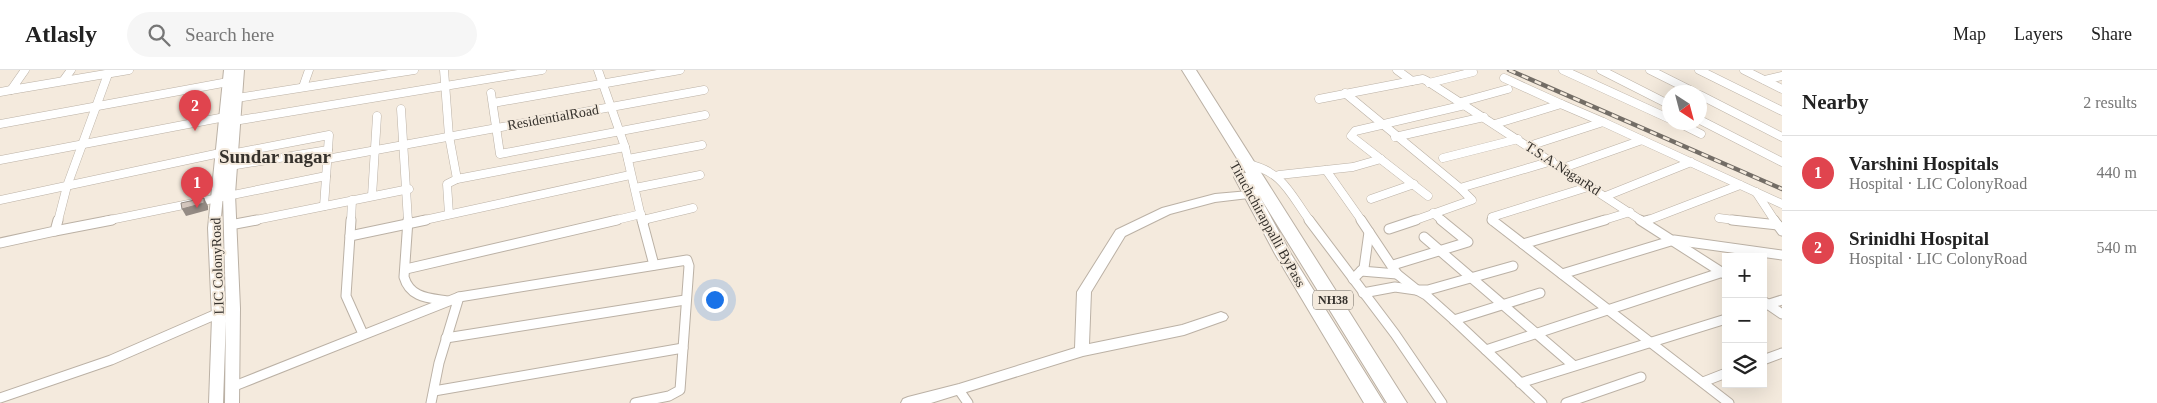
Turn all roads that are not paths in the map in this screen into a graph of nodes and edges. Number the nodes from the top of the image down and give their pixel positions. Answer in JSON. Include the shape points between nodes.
{"nodes":[{"id":1,"x":24,"y":70,"type":"edge"},
{"id":2,"x":71,"y":70,"type":"edge"},
{"id":3,"x":129,"y":70,"type":"edge"},
{"id":4,"x":309,"y":70,"type":"edge"},
{"id":5,"x":414,"y":70,"type":"edge"},
{"id":6,"x":444,"y":70,"type":"edge"},
{"id":7,"x":542,"y":70,"type":"edge"},
{"id":8,"x":598,"y":70,"type":"edge"},
{"id":9,"x":680,"y":70,"type":"edge"},
{"id":10,"x":1178,"y":70,"type":"edge"},
{"id":11,"x":1189,"y":70,"type":"edge"},
{"id":12,"x":1563,"y":70,"type":"edge"},
{"id":13,"x":1601,"y":70,"type":"edge"},
{"id":14,"x":1650,"y":70,"type":"edge"},
{"id":15,"x":1699,"y":70,"type":"edge"},
{"id":16,"x":1744,"y":70,"type":"edge"},
{"id":17,"x":1473,"y":72,"type":"dead end"},
{"id":18,"x":108,"y":74,"type":"junction"},
{"id":19,"x":232,"y":75,"type":"edge"},
{"id":20,"x":1400,"y":75,"type":"edge"},
{"id":21,"x":1782,"y":76,"type":"edge"},
{"id":22,"x":1504,"y":78,"type":"dead end"},
{"id":23,"x":1765,"y":80,"type":"junction"},
{"id":24,"x":64,"y":81,"type":"junction"},
{"id":25,"x":1429,"y":83,"type":"junction"},
{"id":26,"x":603,"y":84,"type":"junction"},
{"id":27,"x":1680,"y":85,"type":"edge"},
{"id":28,"x":446,"y":86,"type":"junction"},
{"id":29,"x":303,"y":87,"type":"junction"},
{"id":30,"x":1508,"y":89,"type":"dead end"},
{"id":31,"x":1782,"y":89,"type":"edge"},
{"id":32,"x":11,"y":90,"type":"junction"},
{"id":33,"x":704,"y":90,"type":"dead end"},
{"id":34,"x":0,"y":92,"type":"edge"},
{"id":35,"x":492,"y":92,"type":"dead end"},
{"id":36,"x":1346,"y":93,"type":"junction"},
{"id":37,"x":237,"y":98,"type":"junction"},
{"id":38,"x":1319,"y":98,"type":"dead end"},
{"id":39,"x":1707,"y":99,"type":"edge"},
{"id":40,"x":1662,"y":101,"type":"edge"},
{"id":41,"x":493,"y":103,"type":"junction"},
{"id":42,"x":1463,"y":104,"type":"junction"},
{"id":43,"x":1561,"y":104,"type":"junction"},
{"id":44,"x":95,"y":107,"type":"junction"},
{"id":45,"x":611,"y":107,"type":"junction"},
{"id":46,"x":401,"y":109,"type":"dead end"},
{"id":47,"x":1782,"y":111,"type":"edge"},
{"id":48,"x":704,"y":115,"type":"dead end"},
{"id":49,"x":1662,"y":115,"type":"edge"},
{"id":50,"x":377,"y":116,"type":"dead end"},
{"id":51,"x":1484,"y":117,"type":"junction"},
{"id":52,"x":230,"y":119,"type":"junction"},
{"id":53,"x":1603,"y":122,"type":"junction"},
{"id":54,"x":0,"y":124,"type":"edge"},
{"id":55,"x":1382,"y":124,"type":"junction"},
{"id":56,"x":1495,"y":124,"type":"junction"},
{"id":57,"x":1707,"y":124,"type":"edge"},
{"id":58,"x":496,"y":127,"type":"junction"},
{"id":59,"x":1693,"y":130,"type":"edge"},
{"id":60,"x":619,"y":131,"type":"junction"},
{"id":61,"x":1701,"y":134,"type":"dead end"},
{"id":62,"x":449,"y":136,"type":"junction"},
{"id":63,"x":1395,"y":137,"type":"junction"},
{"id":64,"x":1782,"y":137,"type":"edge"},
{"id":65,"x":1518,"y":139,"type":"junction"},
{"id":66,"x":1642,"y":140,"type":"junction"},
{"id":67,"x":83,"y":144,"type":"junction"},
{"id":68,"x":402,"y":145,"type":"junction"},
{"id":69,"x":702,"y":145,"type":"dead end"},
{"id":70,"x":1236,"y":146,"type":"junction"},
{"id":71,"x":1528,"y":146,"type":"junction"},
{"id":72,"x":625,"y":147,"type":"junction"},
{"id":73,"x":375,"y":150,"type":"junction"},
{"id":74,"x":328,"y":154,"type":"junction"},
{"id":75,"x":227,"y":157,"type":"junction"},
{"id":76,"x":1443,"y":158,"type":"dead end"},
{"id":77,"x":628,"y":159,"type":"junction"},
{"id":78,"x":1381,"y":159,"type":"junction"},
{"id":79,"x":0,"y":160,"type":"edge"},
{"id":80,"x":1552,"y":161,"type":"junction"},
{"id":81,"x":1691,"y":162,"type":"junction"},
{"id":82,"x":1782,"y":162,"type":"edge"},
{"id":83,"x":1248,"y":164,"type":"junction"},
{"id":84,"x":1563,"y":168,"type":"junction"},
{"id":85,"x":1326,"y":170,"type":"junction"},
{"id":86,"x":630,"y":175,"type":"junction"},
{"id":87,"x":700,"y":175,"type":"dead end"},
{"id":88,"x":326,"y":176,"type":"junction"},
{"id":89,"x":1279,"y":176,"type":"junction"},
{"id":90,"x":457,"y":179,"type":"junction"},
{"id":91,"x":1414,"y":184,"type":"junction"},
{"id":92,"x":1740,"y":185,"type":"junction"},
{"id":93,"x":67,"y":186,"type":"junction"},
{"id":94,"x":1591,"y":186,"type":"junction"},
{"id":95,"x":635,"y":188,"type":"junction"},
{"id":96,"x":1460,"y":188,"type":"junction"},
{"id":97,"x":409,"y":189,"type":"junction"},
{"id":98,"x":1756,"y":192,"type":"junction"},
{"id":99,"x":1260,"y":195,"type":"junction"},
{"id":100,"x":223,"y":196,"type":"junction"},
{"id":101,"x":372,"y":196,"type":"junction"},
{"id":102,"x":1428,"y":196,"type":"dead end"},
{"id":103,"x":1606,"y":196,"type":"junction"},
{"id":104,"x":1371,"y":199,"type":"dead end"},
{"id":105,"x":0,"y":200,"type":"edge"},
{"id":106,"x":352,"y":200,"type":"junction"},
{"id":107,"x":1782,"y":204,"type":"edge"},
{"id":108,"x":324,"y":206,"type":"junction"},
{"id":109,"x":693,"y":208,"type":"dead end"},
{"id":110,"x":1630,"y":212,"type":"junction"},
{"id":111,"x":1433,"y":213,"type":"junction"},
{"id":112,"x":449,"y":214,"type":"junction"},
{"id":113,"x":642,"y":217,"type":"junction"},
{"id":114,"x":1719,"y":218,"type":"dead end"},
{"id":115,"x":1645,"y":221,"type":"junction"},
{"id":116,"x":408,"y":224,"type":"junction"},
{"id":117,"x":230,"y":225,"type":"junction"},
{"id":118,"x":1780,"y":228,"type":"edge"},
{"id":119,"x":1389,"y":229,"type":"dead end"},
{"id":120,"x":55,"y":231,"type":"junction"},
{"id":121,"x":1369,"y":232,"type":"junction"},
{"id":122,"x":350,"y":236,"type":"junction"},
{"id":123,"x":1424,"y":237,"type":"dead end"},
{"id":124,"x":1674,"y":240,"type":"junction"},
{"id":125,"x":0,"y":244,"type":"edge"},
{"id":126,"x":1523,"y":244,"type":"junction"},
{"id":127,"x":1442,"y":251,"type":"junction"},
{"id":128,"x":1779,"y":255,"type":"edge"},
{"id":129,"x":654,"y":265,"type":"junction"},
{"id":130,"x":1513,"y":266,"type":"dead end"},
{"id":131,"x":406,"y":269,"type":"junction"},
{"id":132,"x":1395,"y":270,"type":"junction"},
{"id":133,"x":1361,"y":271,"type":"junction"},
{"id":134,"x":1722,"y":271,"type":"edge"},
{"id":135,"x":1722,"y":273,"type":"edge"},
{"id":136,"x":1562,"y":274,"type":"junction"},
{"id":137,"x":1353,"y":279,"type":"junction"},
{"id":138,"x":1471,"y":279,"type":"junction"},
{"id":139,"x":1416,"y":290,"type":"junction"},
{"id":140,"x":1364,"y":292,"type":"junction"},
{"id":141,"x":1540,"y":293,"type":"dead end"},
{"id":142,"x":454,"y":299,"type":"junction"},
{"id":143,"x":685,"y":300,"type":"junction"},
{"id":144,"x":1782,"y":300,"type":"edge"},
{"id":145,"x":1767,"y":304,"type":"edge"},
{"id":146,"x":1502,"y":305,"type":"junction"},
{"id":147,"x":1767,"y":305,"type":"edge"},
{"id":148,"x":233,"y":308,"type":"junction"},
{"id":149,"x":1607,"y":310,"type":"junction"},
{"id":150,"x":219,"y":313,"type":"junction"},
{"id":151,"x":1782,"y":314,"type":"edge"},
{"id":152,"x":1220,"y":317,"type":"dead end"},
{"id":153,"x":1454,"y":320,"type":"junction"},
{"id":154,"x":1722,"y":320,"type":"edge"},
{"id":155,"x":1536,"y":333,"type":"junction"},
{"id":156,"x":363,"y":334,"type":"junction"},
{"id":157,"x":446,"y":338,"type":"junction"},
{"id":158,"x":1655,"y":344,"type":"junction"},
{"id":159,"x":683,"y":348,"type":"junction"},
{"id":160,"x":1486,"y":350,"type":"junction"},
{"id":161,"x":1082,"y":351,"type":"junction"},
{"id":162,"x":1782,"y":353,"type":"edge"},
{"id":163,"x":1767,"y":359,"type":"edge"},
{"id":164,"x":1573,"y":366,"type":"junction"},
{"id":165,"x":1722,"y":375,"type":"edge"},
{"id":166,"x":1641,"y":376,"type":"dead end"},
{"id":167,"x":1702,"y":382,"type":"junction"},
{"id":168,"x":1520,"y":383,"type":"junction"},
{"id":169,"x":232,"y":387,"type":"junction"},
{"id":170,"x":959,"y":390,"type":"junction"},
{"id":171,"x":434,"y":391,"type":"junction"},
{"id":172,"x":0,"y":398,"type":"edge"},
{"id":173,"x":216,"y":403,"type":"edge"},
{"id":174,"x":232,"y":403,"type":"edge"},
{"id":175,"x":431,"y":403,"type":"edge"},
{"id":176,"x":635,"y":403,"type":"edge"},
{"id":177,"x":908,"y":403,"type":"edge"},
{"id":178,"x":968,"y":403,"type":"edge"},
{"id":179,"x":1374,"y":403,"type":"edge"},
{"id":180,"x":1398,"y":403,"type":"edge"},
{"id":181,"x":1442,"y":403,"type":"edge"},
{"id":182,"x":1542,"y":403,"type":"edge"},
{"id":183,"x":1566,"y":403,"type":"edge"},
{"id":184,"x":1729,"y":403,"type":"edge"}],
"edges":[{"from":1,"to":32,"type":"street"},
{"from":2,"to":24,"type":"street"},
{"from":3,"to":18,"type":"street"},
{"from":4,"to":29,"type":"street"},
{"from":5,"to":29,"type":"street"},
{"from":6,"to":28,"type":"street"},
{"from":7,"to":28,"type":"street"},
{"from":8,"to":26,"type":"street"},
{"from":9,"to":26,"type":"street","name":"ResidentialRoad"},
{"from":10,"to":99,"type":"highway","name":"Tiruchchirappalli ByPass","number":"NH38"},
{"from":11,"to":70,"type":"highway","name":"Tiruchchirappalli ByPass","number":"NH38"},
{"from":12,"to":49,"type":"street"},
{"from":13,"to":40,"type":"street"},
{"from":14,"to":27,"type":"street"},
{"from":15,"to":47,"type":"street"},
{"from":16,"to":23,"type":"street"},
{"from":17,"to":25,"type":"street"},
{"from":18,"to":24,"type":"street"},
{"from":18,"to":44,"type":"street"},
{"from":19,"to":37,"type":"main road","name":"LIC ColonyRoad"},
{"from":19,"to":44,"type":"street"},
{"from":19,"to":52,"type":"main road","name":"LIC ColonyRoad"},
{"from":20,"to":25,"type":"street","name":"T.S.A.NagarRd"},
{"from":20,"to":36,"type":"street"},
{"from":21,"to":23,"type":"street"},
{"from":22,"to":43,"type":"street"},
{"from":23,"to":31,"type":"street"},
{"from":24,"to":32,"type":"street"},
{"from":25,"to":42,"type":"street","name":"T.S.A.NagarRd"},
{"from":26,"to":41,"type":"street","name":"ResidentialRoad"},
{"from":26,"to":45,"type":"street"},
{"from":28,"to":52,"type":"street"},
{"from":28,"to":62,"type":"street"},
{"from":29,"to":37,"type":"street"},
{"from":30,"to":42,"type":"street"},
{"from":32,"to":34,"type":"street"},
{"from":33,"to":45,"type":"street","name":"ResidentialRoad"},
{"from":35,"to":41,"type":"street"},
{"from":36,"to":38,"type":"street"},
{"from":36,"to":55,"type":"street"},
{"from":37,"to":52,"type":"main road","name":"LIC ColonyRoad"},
{"from":39,"to":64,"type":"street"},
{"from":41,"to":58,"type":"street"},
{"from":42,"to":51,"type":"street","name":"T.S.A.NagarRd"},
{"from":42,"to":55,"type":"street"},
{"from":43,"to":53,"type":"street"},
{"from":43,"to":56,"type":"street"},
{"from":44,"to":54,"type":"street"},
{"from":44,"to":67,"type":"street"},
{"from":45,"to":58,"type":"street","name":"ResidentialRoad"},
{"from":45,"to":60,"type":"street"},
{"from":46,"to":68,"type":"street"},
{"from":48,"to":60,"type":"street"},
{"from":50,"to":73,"type":"street"},
{"from":51,"to":56,"type":"street","name":"T.S.A.NagarRd"},
{"from":51,"to":63,"type":"street"},
{"from":52,"to":67,"type":"street"},
{"from":52,"to":75,"type":"main road","name":"LIC ColonyRoad"},
{"from":53,"to":66,"type":"street"},
{"from":53,"to":71,"type":"street"},
{"from":55,"to":63,"type":"street"},
{"from":55,"to":78,"type":"street","via":[[1355,131],[1351,136]]},
{"from":56,"to":65,"type":"street","name":"T.S.A.NagarRd"},
{"from":57,"to":82,"type":"street"},
{"from":58,"to":60,"type":"street","via":[[500,154]]},
{"from":58,"to":62,"type":"street","name":"ResidentialRoad"},
{"from":59,"to":61,"type":"street"},
{"from":60,"to":72,"type":"street"},
{"from":62,"to":68,"type":"street","name":"ResidentialRoad"},
{"from":62,"to":90,"type":"street"},
{"from":63,"to":96,"type":"street"},
{"from":65,"to":71,"type":"street","name":"T.S.A.NagarRd"},
{"from":65,"to":76,"type":"street"},
{"from":66,"to":81,"type":"street"},
{"from":66,"to":84,"type":"street"},
{"from":67,"to":79,"type":"street"},
{"from":67,"to":93,"type":"street"},
{"from":68,"to":73,"type":"street"},
{"from":68,"to":97,"type":"street"},
{"from":69,"to":77,"type":"street"},
{"from":70,"to":83,"type":"highway","name":"Tiruchchirappalli ByPass","number":"NH38"},
{"from":70,"to":99,"type":"main road","name":"Tiruchchirappalli ByPass","via":[[1235,152]]},
{"from":71,"to":80,"type":"street","name":"T.S.A.NagarRd"},
{"from":72,"to":77,"type":"street"},
{"from":72,"to":90,"type":"street"},
{"from":73,"to":74,"type":"street"},
{"from":73,"to":101,"type":"street"},
{"from":74,"to":75,"type":"street"},
{"from":74,"to":75,"type":"street","via":[[329,135]]},
{"from":74,"to":88,"type":"street"},
{"from":75,"to":93,"type":"street"},
{"from":75,"to":100,"type":"main road","name":"LIC ColonyRoad"},
{"from":77,"to":86,"type":"street"},
{"from":78,"to":85,"type":"street"},
{"from":78,"to":91,"type":"street"},
{"from":80,"to":84,"type":"street","name":"T.S.A.NagarRd"},
{"from":80,"to":96,"type":"street"},
{"from":81,"to":92,"type":"street"},
{"from":81,"to":103,"type":"street"},
{"from":83,"to":89,"type":"street"},
{"from":83,"to":99,"type":"highway","name":"Tiruchchirappalli ByPass","number":"NH38"},
{"from":84,"to":94,"type":"street","name":"T.S.A.NagarRd"},
{"from":85,"to":89,"type":"street"},
{"from":85,"to":121,"type":"street"},
{"from":86,"to":95,"type":"street"},
{"from":86,"to":112,"type":"street"},
{"from":87,"to":95,"type":"street"},
{"from":88,"to":100,"type":"street"},
{"from":88,"to":108,"type":"street"},
{"from":89,"to":137,"type":"street"},
{"from":90,"to":112,"type":"street","via":[[447,184]]},
{"from":91,"to":102,"type":"street"},
{"from":91,"to":104,"type":"street"},
{"from":92,"to":98,"type":"street"},
{"from":92,"to":115,"type":"street"},
{"from":93,"to":105,"type":"street"},
{"from":93,"to":120,"type":"street"},
{"from":94,"to":103,"type":"street","name":"T.S.A.NagarRd"},
{"from":94,"to":126,"type":"street","via":[[1492,217]]},
{"from":95,"to":113,"type":"street"},
{"from":96,"to":111,"type":"street","via":[[1472,200]]},
{"from":97,"to":101,"type":"street"},
{"from":97,"to":116,"type":"street"},
{"from":98,"to":107,"type":"street"},
{"from":98,"to":118,"type":"street"},
{"from":99,"to":161,"type":"main road","via":[[1215,198],[1166,211],[1120,233],[1084,292]]},
{"from":99,"to":179,"type":"highway","name":"Tiruchchirappalli ByPass","number":"NH38","via":[[1283,254]]},
{"from":99,"to":180,"type":"highway","name":"Tiruchchirappalli ByPass","number":"NH38"},
{"from":100,"to":117,"type":"main road","name":"LIC ColonyRoad"},
{"from":100,"to":120,"type":"street"},
{"from":100,"to":150,"type":"main road","name":"LIC ColonyRoad","via":[[214,228]]},
{"from":101,"to":106,"type":"street"},
{"from":103,"to":110,"type":"street","name":"T.S.A.NagarRd"},
{"from":106,"to":108,"type":"street"},
{"from":106,"to":122,"type":"street"},
{"from":108,"to":117,"type":"street"},
{"from":109,"to":113,"type":"street"},
{"from":110,"to":115,"type":"street","name":"T.S.A.NagarRd"},
{"from":110,"to":126,"type":"street"},
{"from":111,"to":119,"type":"street"},
{"from":111,"to":127,"type":"street","via":[[1468,242]]},
{"from":112,"to":116,"type":"street"},
{"from":113,"to":129,"type":"street"},
{"from":113,"to":131,"type":"street"},
{"from":114,"to":118,"type":"street"},
{"from":115,"to":124,"type":"street","name":"T.S.A.NagarRd"},
{"from":116,"to":122,"type":"street"},
{"from":116,"to":131,"type":"street"},
{"from":117,"to":148,"type":"main road","name":"LIC ColonyRoad"},
{"from":120,"to":125,"type":"street"},
{"from":121,"to":132,"type":"street"},
{"from":121,"to":133,"type":"street"},
{"from":122,"to":156,"type":"street","via":[[346,296]]},
{"from":123,"to":127,"type":"street"},
{"from":124,"to":128,"type":"street"},
{"from":124,"to":134,"type":"street","name":"T.S.A.NagarRd"},
{"from":124,"to":136,"type":"street"},
{"from":126,"to":136,"type":"street"},
{"from":127,"to":132,"type":"street"},
{"from":127,"to":138,"type":"street"},
{"from":129,"to":142,"type":"street"},
{"from":129,"to":143,"type":"street","via":[[687,260]]},
{"from":130,"to":138,"type":"street"},
{"from":131,"to":142,"type":"street","via":[[406,288],[413,295]]},
{"from":132,"to":133,"type":"street"},
{"from":132,"to":139,"type":"street"},
{"from":133,"to":137,"type":"street"},
{"from":135,"to":149,"type":"street"},
{"from":136,"to":149,"type":"street"},
{"from":137,"to":140,"type":"street"},
{"from":138,"to":139,"type":"street"},
{"from":138,"to":146,"type":"street"},
{"from":139,"to":140,"type":"street","via":[[1395,287]]},
{"from":139,"to":153,"type":"street"},
{"from":140,"to":181,"type":"street"},
{"from":141,"to":146,"type":"street"},
{"from":142,"to":156,"type":"street"},
{"from":142,"to":157,"type":"street"},
{"from":143,"to":157,"type":"street"},
{"from":143,"to":159,"type":"street"},
{"from":144,"to":145,"type":"street"},
{"from":146,"to":153,"type":"street"},
{"from":146,"to":155,"type":"street"},
{"from":147,"to":151,"type":"street"},
{"from":148,"to":150,"type":"main road"},
{"from":148,"to":169,"type":"main road","name":"LIC ColonyRoad"},
{"from":149,"to":155,"type":"street"},
{"from":149,"to":158,"type":"street"},
{"from":150,"to":172,"type":"street","via":[[152,345]]},
{"from":150,"to":173,"type":"main road","name":"LIC ColonyRoad"},
{"from":152,"to":161,"type":"main road","via":[[1184,330]]},
{"from":153,"to":160,"type":"street"},
{"from":154,"to":158,"type":"street"},
{"from":155,"to":160,"type":"street"},
{"from":155,"to":164,"type":"street"},
{"from":156,"to":169,"type":"street"},
{"from":157,"to":171,"type":"street"},
{"from":158,"to":164,"type":"street"},
{"from":158,"to":167,"type":"street"},
{"from":159,"to":171,"type":"street"},
{"from":159,"to":176,"type":"street","via":[[680,390],[669,396]]},
{"from":160,"to":168,"type":"street"},
{"from":161,"to":170,"type":"main road"},
{"from":162,"to":163,"type":"street"},
{"from":164,"to":168,"type":"street"},
{"from":165,"to":167,"type":"street"},
{"from":166,"to":183,"type":"street"},
{"from":167,"to":184,"type":"street"},
{"from":168,"to":182,"type":"street"},
{"from":169,"to":174,"type":"main road","name":"LIC ColonyRoad"},
{"from":170,"to":177,"type":"main road"},
{"from":170,"to":178,"type":"street"},
{"from":171,"to":175,"type":"street"}]}
